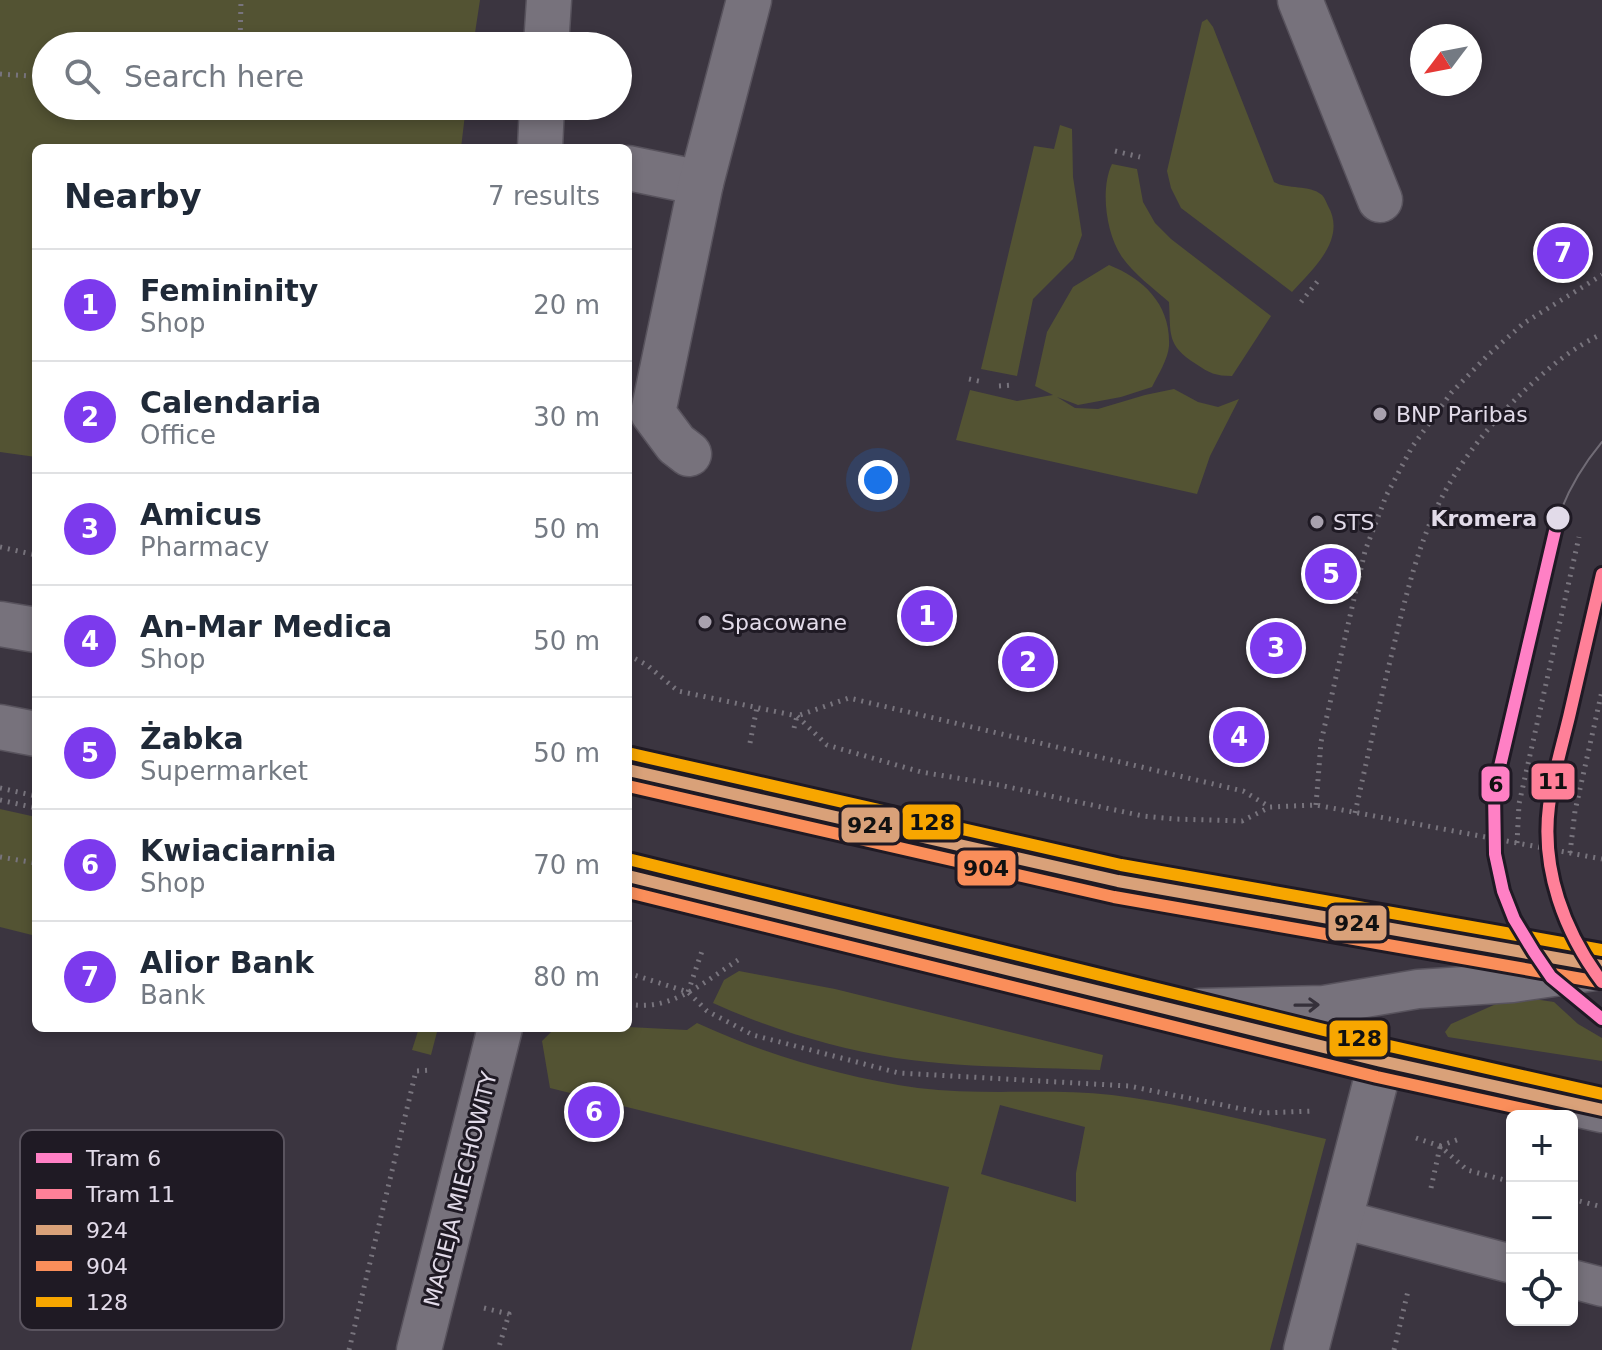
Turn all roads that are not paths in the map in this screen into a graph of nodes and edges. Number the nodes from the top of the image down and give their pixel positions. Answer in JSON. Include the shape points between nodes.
{"nodes":[{"id":1,"x":549,"y":0,"type":"edge"},
{"id":2,"x":749,"y":0,"type":"edge"},
{"id":3,"x":1300,"y":0,"type":"edge"},
{"id":4,"x":547,"y":32,"type":"edge"},
{"id":5,"x":541,"y":120,"type":"edge"},
{"id":6,"x":540,"y":144,"type":"edge"},
{"id":7,"x":632,"y":169,"type":"edge"},
{"id":8,"x":701,"y":183,"type":"junction"},
{"id":9,"x":1380,"y":200,"type":"dead end"},
{"id":10,"x":689,"y":454,"type":"dead end"},
{"id":11,"x":0,"y":624,"type":"edge"},
{"id":12,"x":32,"y":629,"type":"edge"},
{"id":13,"x":0,"y":727,"type":"edge"},
{"id":14,"x":32,"y":733,"type":"edge"},
{"id":15,"x":632,"y":771,"type":"edge"},
{"id":16,"x":632,"y":877,"type":"edge"},
{"id":17,"x":1602,"y":967,"type":"edge"},
{"id":18,"x":1173,"y":1009,"type":"junction"},
{"id":19,"x":499,"y":1032,"type":"edge"},
{"id":20,"x":1381,"y":1061,"type":"junction"},
{"id":21,"x":1602,"y":1110,"type":"edge"},
{"id":22,"x":1341,"y":1219,"type":"junction"},
{"id":23,"x":1506,"y":1262,"type":"edge"},
{"id":24,"x":1578,"y":1281,"type":"edge"},
{"id":25,"x":1602,"y":1287,"type":"edge"},
{"id":26,"x":419,"y":1350,"type":"edge"},
{"id":27,"x":1306,"y":1350,"type":"edge"}],
"edges":[{"from":1,"to":4,"type":"main road"},
{"from":2,"to":8,"type":"main road"},
{"from":3,"to":9,"type":"main road"},
{"from":5,"to":6,"type":"main road"},
{"from":7,"to":8,"type":"main road"},
{"from":8,"to":10,"type":"main road","via":[[653,413]]},
{"from":11,"to":12,"type":"main road"},
{"from":13,"to":14,"type":"main road"},
{"from":15,"to":17,"type":"main road","via":[[1118,881]]},
{"from":16,"to":18,"type":"main road"},
{"from":18,"to":17,"type":"lane","one_way":true,"via":[[1324,1005]]},
{"from":18,"to":20,"type":"main road"},
{"from":19,"to":26,"type":"main road","name":"MACIEJA MIECHOWITY"},
{"from":20,"to":21,"type":"main road"},
{"from":20,"to":22,"type":"main road"},
{"from":22,"to":23,"type":"lane"},
{"from":22,"to":27,"type":"main road"},
{"from":24,"to":25,"type":"lane"}]}
